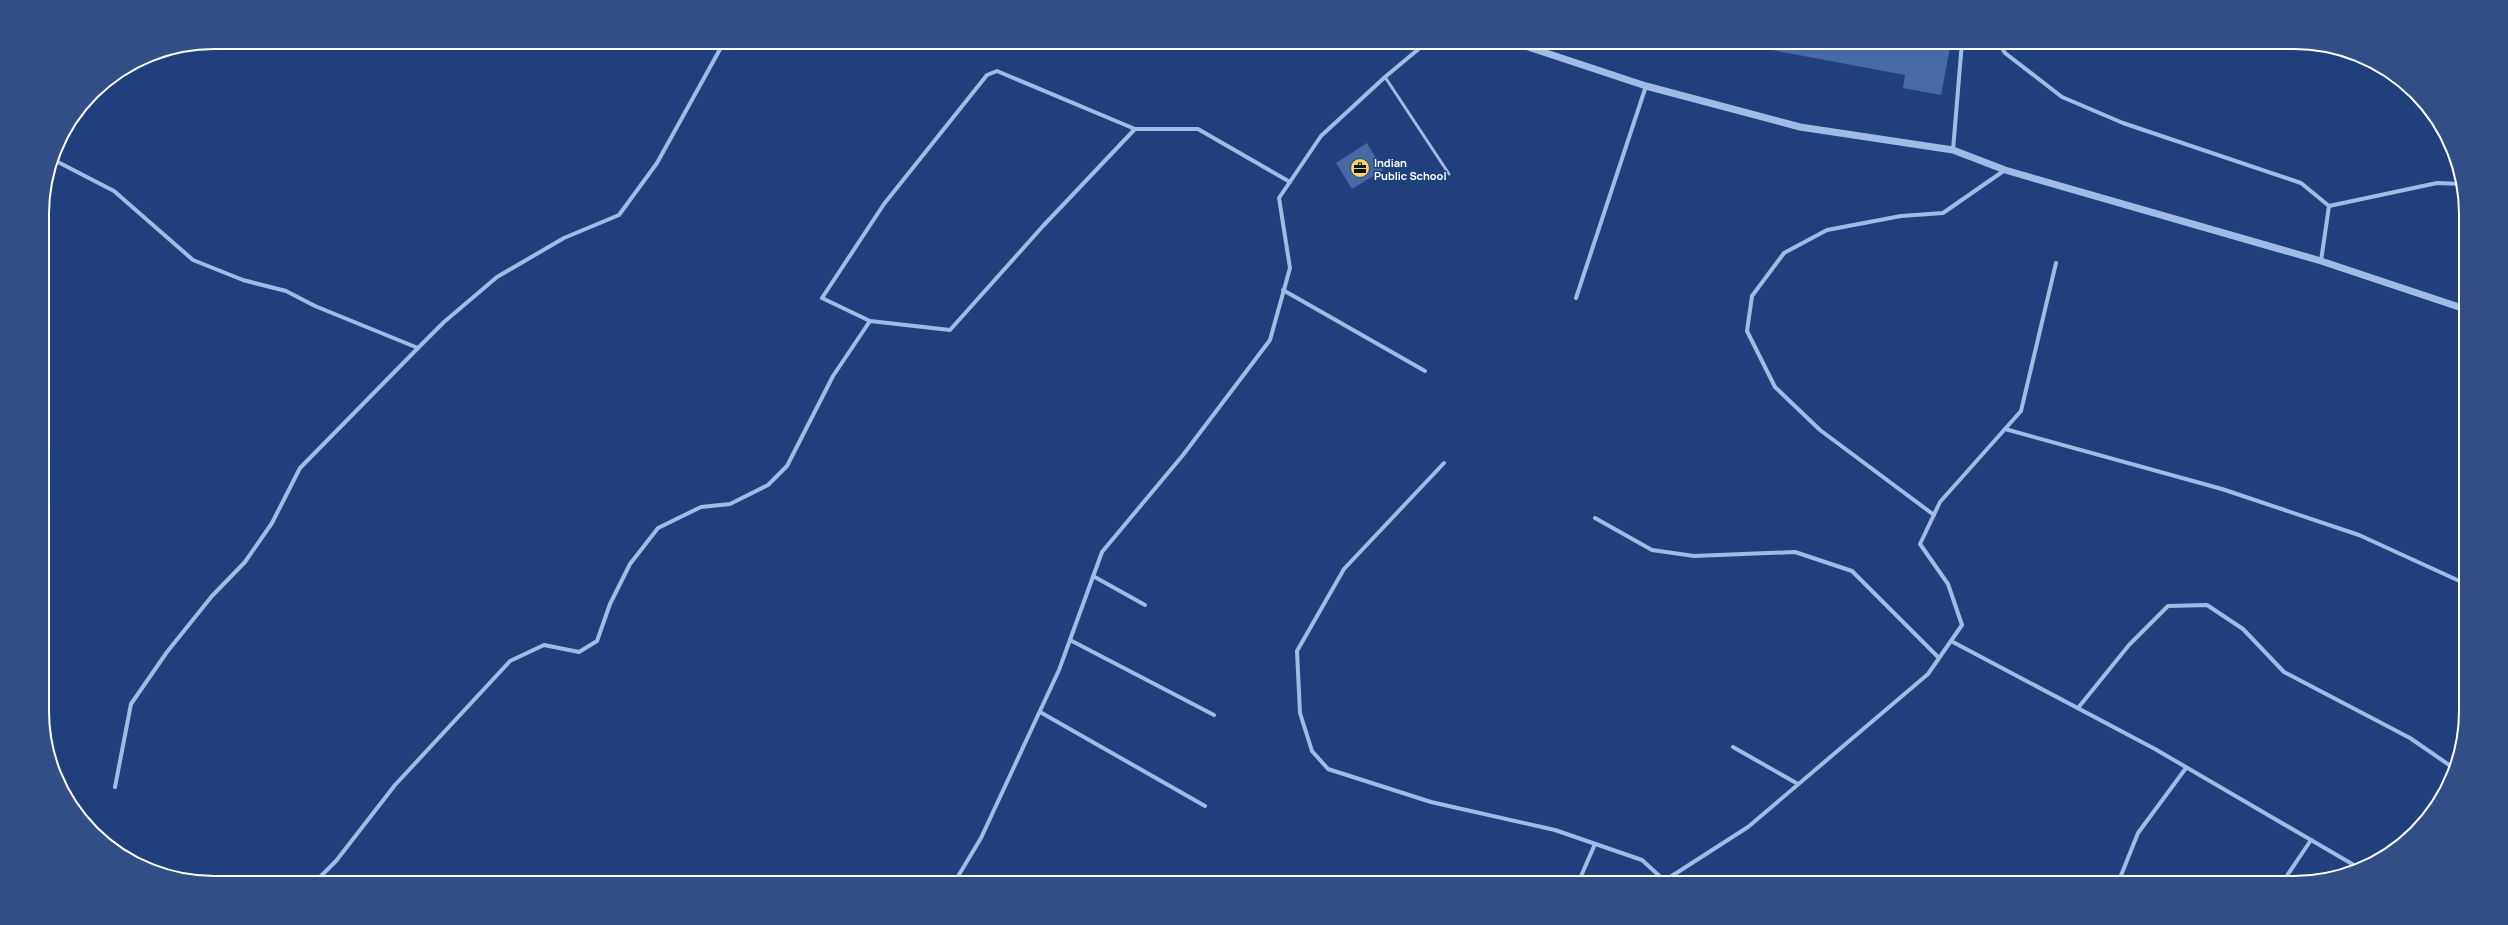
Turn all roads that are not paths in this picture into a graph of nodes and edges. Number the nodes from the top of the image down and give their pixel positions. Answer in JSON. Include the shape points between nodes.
{"nodes":[{"id":1,"x":720,"y":49,"type":"edge"},
{"id":2,"x":1419,"y":49,"type":"edge"},
{"id":3,"x":1532,"y":49,"type":"edge"},
{"id":4,"x":1961,"y":49,"type":"edge"},
{"id":5,"x":2002,"y":49,"type":"edge"},
{"id":6,"x":1385,"y":77,"type":"junction"},
{"id":7,"x":1646,"y":86,"type":"junction"},
{"id":8,"x":1136,"y":129,"type":"junction"},
{"id":9,"x":1953,"y":150,"type":"junction"},
{"id":10,"x":58,"y":162,"type":"edge"},
{"id":11,"x":2005,"y":170,"type":"junction"},
{"id":12,"x":1449,"y":174,"type":"dead end"},
{"id":13,"x":1290,"y":182,"type":"junction"},
{"id":14,"x":2456,"y":184,"type":"edge"},
{"id":15,"x":2329,"y":206,"type":"junction"},
{"id":16,"x":2321,"y":261,"type":"junction"},
{"id":17,"x":2056,"y":263,"type":"dead end"},
{"id":18,"x":1283,"y":290,"type":"junction"},
{"id":19,"x":1576,"y":298,"type":"dead end"},
{"id":20,"x":2459,"y":307,"type":"edge"},
{"id":21,"x":870,"y":321,"type":"junction"},
{"id":22,"x":418,"y":348,"type":"junction"},
{"id":23,"x":1425,"y":371,"type":"dead end"},
{"id":24,"x":2005,"y":429,"type":"junction"},
{"id":25,"x":1444,"y":463,"type":"dead end"},
{"id":26,"x":1934,"y":515,"type":"junction"},
{"id":27,"x":1595,"y":518,"type":"dead end"},
{"id":28,"x":1093,"y":576,"type":"junction"},
{"id":29,"x":2459,"y":581,"type":"edge"},
{"id":30,"x":1145,"y":605,"type":"dead end"},
{"id":31,"x":1070,"y":640,"type":"junction"},
{"id":32,"x":1951,"y":640,"type":"junction"},
{"id":33,"x":1939,"y":658,"type":"junction"},
{"id":34,"x":2078,"y":708,"type":"junction"},
{"id":35,"x":1040,"y":712,"type":"junction"},
{"id":36,"x":1214,"y":715,"type":"dead end"},
{"id":37,"x":1733,"y":747,"type":"dead end"},
{"id":38,"x":2450,"y":765,"type":"edge"},
{"id":39,"x":2186,"y":768,"type":"junction"},
{"id":40,"x":1798,"y":784,"type":"junction"},
{"id":41,"x":115,"y":787,"type":"dead end"},
{"id":42,"x":1205,"y":806,"type":"dead end"},
{"id":43,"x":2311,"y":840,"type":"junction"},
{"id":44,"x":1595,"y":844,"type":"junction"},
{"id":45,"x":2353,"y":865,"type":"edge"},
{"id":46,"x":321,"y":876,"type":"edge"},
{"id":47,"x":958,"y":876,"type":"edge"},
{"id":48,"x":1581,"y":876,"type":"edge"},
{"id":49,"x":1659,"y":876,"type":"edge"},
{"id":50,"x":1674,"y":876,"type":"edge"},
{"id":51,"x":2121,"y":876,"type":"edge"},
{"id":52,"x":2287,"y":876,"type":"edge"}],
"edges":[{"from":1,"to":22,"type":"street","via":[[657,163],[619,216],[564,238],[497,278],[444,322]]},
{"from":2,"to":6,"type":"street"},
{"from":3,"to":7,"type":"street"},
{"from":4,"to":9,"type":"street"},
{"from":5,"to":15,"type":"street","via":[[2062,97],[2123,123],[2301,184]]},
{"from":6,"to":12,"type":"lane"},
{"from":6,"to":13,"type":"street","via":[[1321,136]]},
{"from":7,"to":9,"type":"street","via":[[1800,127]]},
{"from":7,"to":19,"type":"street"},
{"from":8,"to":13,"type":"street","via":[[1198,129]]},
{"from":8,"to":21,"type":"street","via":[[1043,226],[950,330]]},
{"from":8,"to":21,"type":"street","via":[[997,71],[986,75],[884,204],[822,298]]},
{"from":9,"to":11,"type":"street"},
{"from":10,"to":22,"type":"street","via":[[114,191],[193,260],[243,280],[286,290],[322,309]]},
{"from":11,"to":16,"type":"street"},
{"from":11,"to":26,"type":"street","via":[[1943,213],[1901,216],[1827,230],[1784,253],[1752,296],[1747,332],[1775,387],[1820,430]]},
{"from":13,"to":18,"type":"street","via":[[1279,198],[1290,268]]},
{"from":14,"to":15,"type":"street","via":[[2437,183]]},
{"from":15,"to":16,"type":"street"},
{"from":16,"to":20,"type":"street"},
{"from":17,"to":24,"type":"street","via":[[2021,411]]},
{"from":18,"to":23,"type":"street"},
{"from":18,"to":28,"type":"street","via":[[1270,340],[1183,455],[1102,552]]},
{"from":21,"to":46,"type":"street","via":[[833,376],[787,466],[768,485],[730,504],[701,507],[658,528],[630,564],[610,604],[598,641],[579,652],[544,645],[510,661],[395,785],[336,861]]},
{"from":22,"to":41,"type":"street","via":[[300,468],[272,523],[245,562],[212,596],[167,652],[131,704]]},
{"from":24,"to":26,"type":"street","via":[[1940,502]]},
{"from":24,"to":29,"type":"street","via":[[2222,489],[2359,535]]},
{"from":25,"to":44,"type":"street","via":[[1344,569],[1297,651],[1300,713],[1312,751],[1328,769],[1431,802],[1555,830]]},
{"from":26,"to":32,"type":"street","via":[[1920,544],[1948,584],[1962,624]]},
{"from":27,"to":33,"type":"street","via":[[1652,550],[1694,556],[1796,552],[1852,571]]},
{"from":28,"to":30,"type":"street"},
{"from":28,"to":31,"type":"street"},
{"from":31,"to":35,"type":"street"},
{"from":31,"to":36,"type":"street"},
{"from":32,"to":33,"type":"street"},
{"from":32,"to":34,"type":"street"},
{"from":33,"to":40,"type":"street","via":[[1928,674]]},
{"from":34,"to":38,"type":"street","via":[[2129,645],[2168,606],[2207,605],[2243,629],[2284,672],[2410,738]]},
{"from":34,"to":39,"type":"street"},
{"from":35,"to":42,"type":"street"},
{"from":35,"to":47,"type":"street","via":[[981,838]]},
{"from":37,"to":40,"type":"street"},
{"from":39,"to":43,"type":"street"},
{"from":39,"to":51,"type":"street","via":[[2138,833]]},
{"from":40,"to":50,"type":"street","via":[[1748,827]]},
{"from":43,"to":45,"type":"street"},
{"from":43,"to":52,"type":"street"},
{"from":44,"to":48,"type":"street"},
{"from":44,"to":49,"type":"street","via":[[1642,860]]}]}
